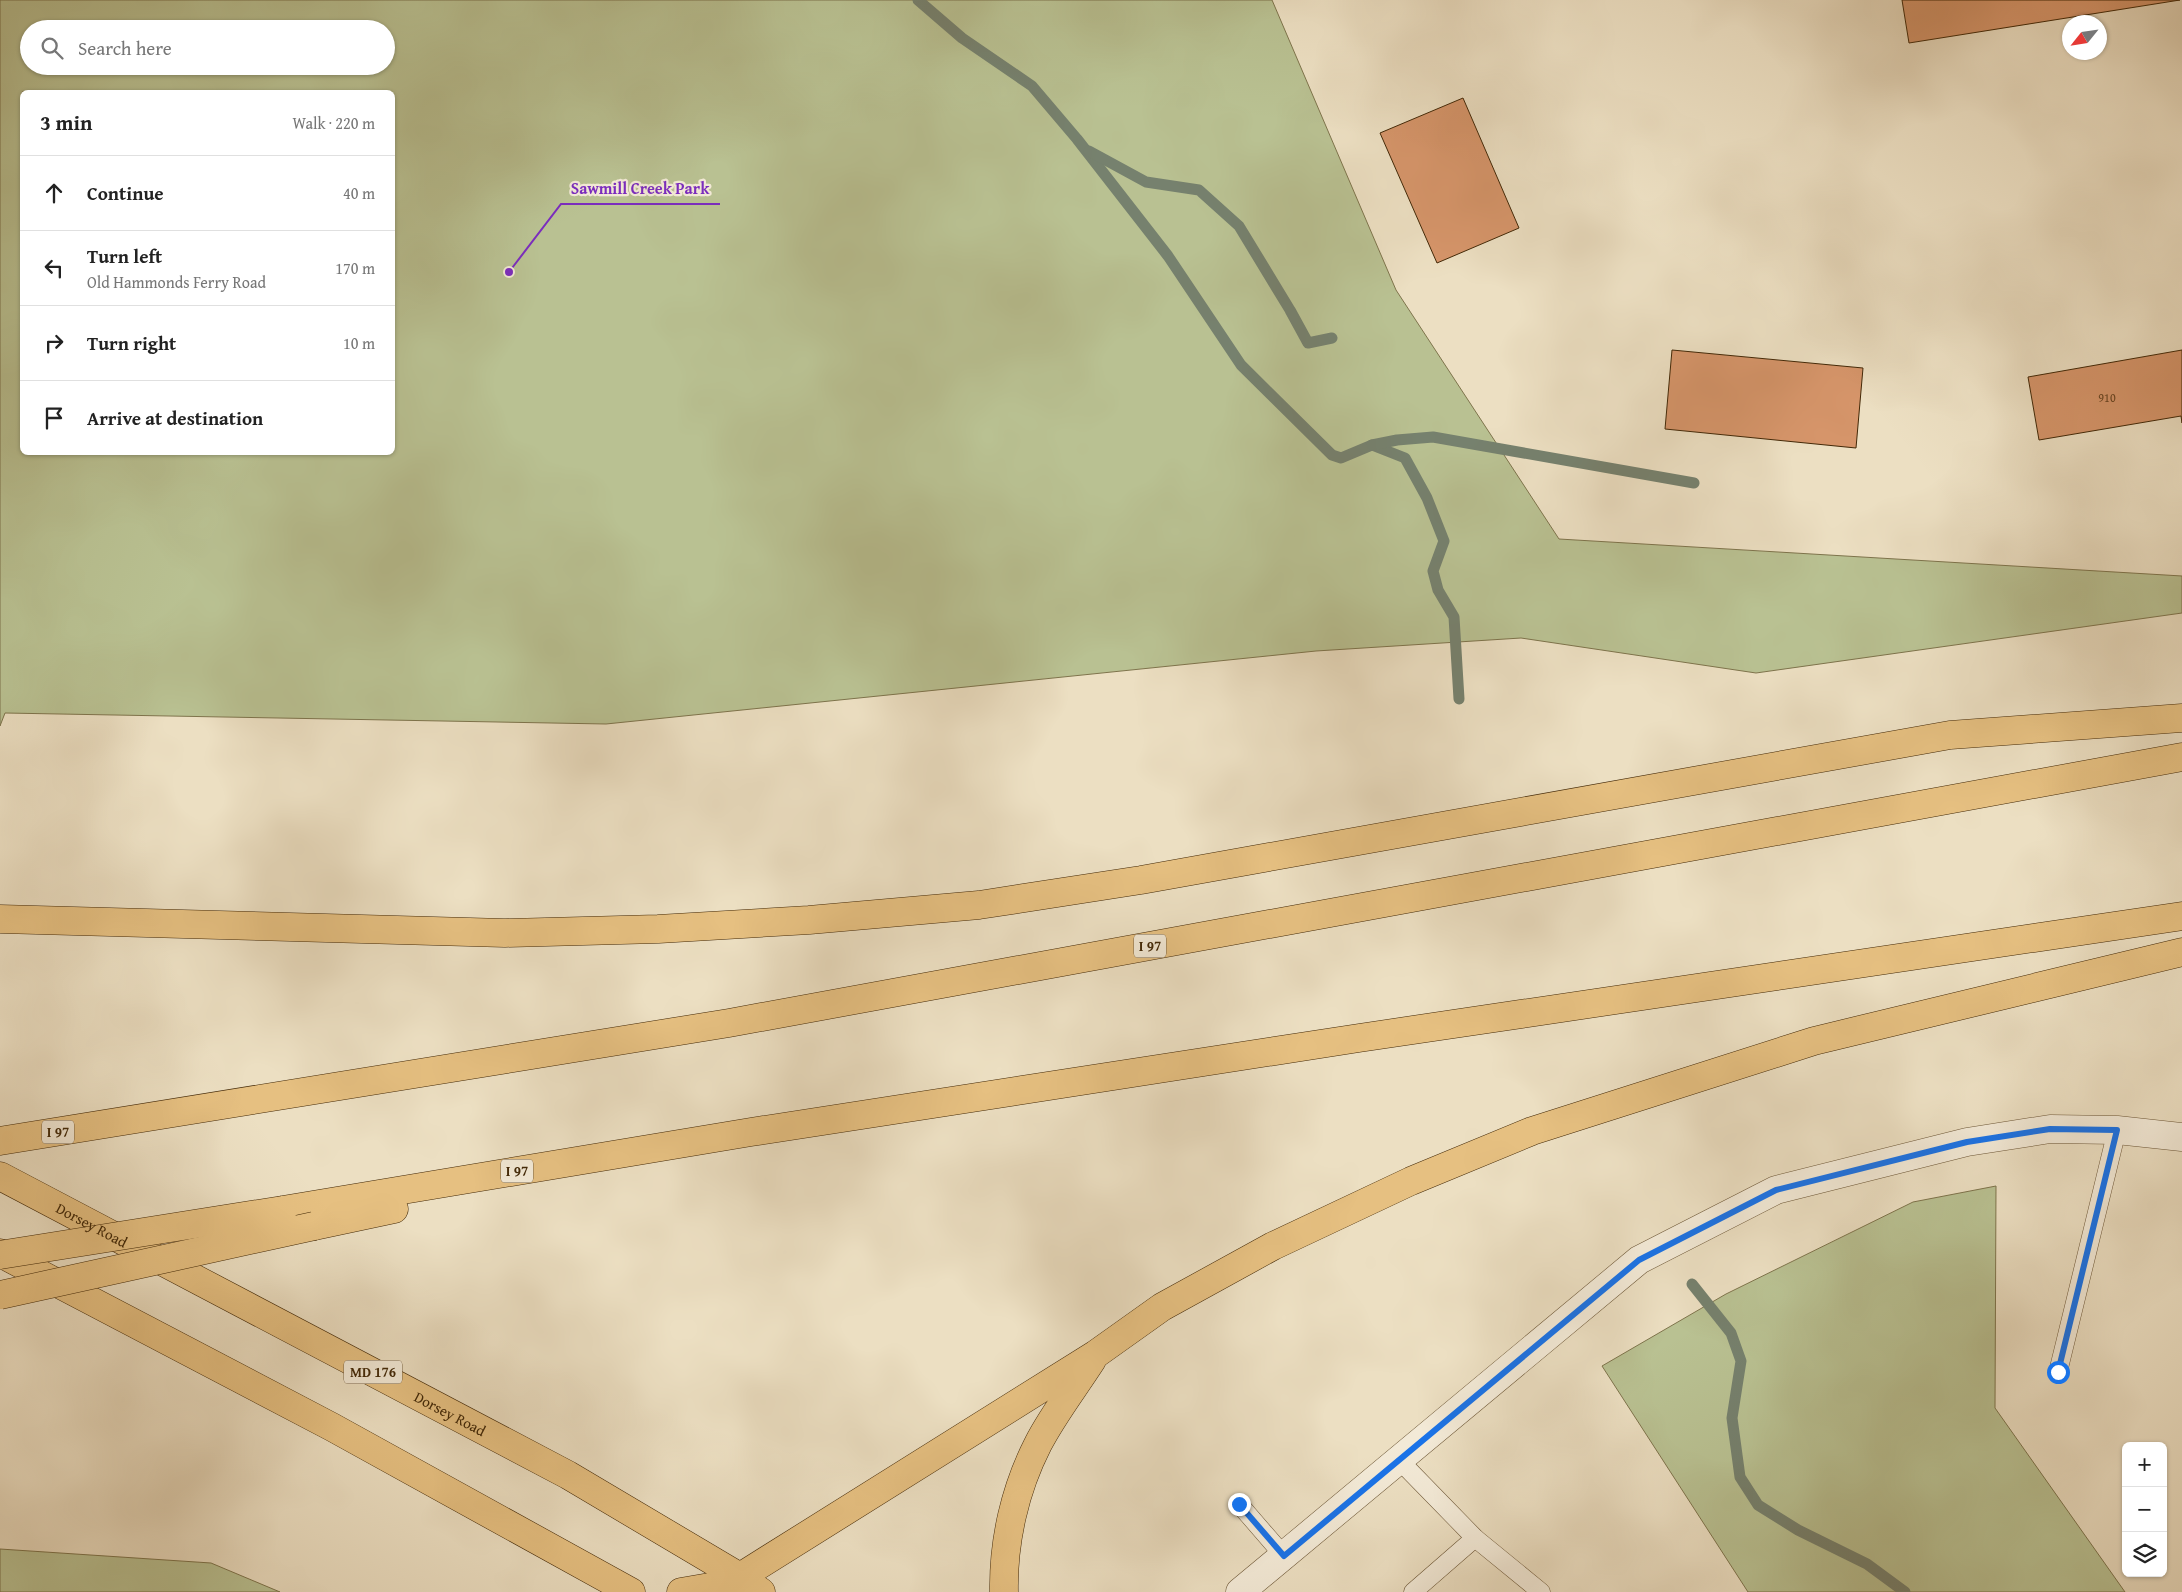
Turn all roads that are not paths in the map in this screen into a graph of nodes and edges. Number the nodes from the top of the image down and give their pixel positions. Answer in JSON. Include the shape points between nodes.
{"nodes":[{"id":1,"x":2182,"y":718,"type":"edge"},
{"id":2,"x":2182,"y":757,"type":"edge"},
{"id":3,"x":2182,"y":916,"type":"edge"},
{"id":4,"x":0,"y":918,"type":"edge"},
{"id":5,"x":2182,"y":952,"type":"edge"},
{"id":6,"x":2117,"y":1130,"type":"junction"},
{"id":7,"x":751,"y":1132,"type":"junction"},
{"id":8,"x":2182,"y":1137,"type":"edge"},
{"id":9,"x":0,"y":1141,"type":"edge"},
{"id":10,"x":0,"y":1176,"type":"edge"},
{"id":11,"x":0,"y":1254,"type":"edge"},
{"id":12,"x":0,"y":1295,"type":"edge"},
{"id":13,"x":1096,"y":1354,"type":"junction"},
{"id":14,"x":2058,"y":1372,"type":"dead end"},
{"id":15,"x":1400,"y":1461,"type":"junction"},
{"id":16,"x":1239,"y":1504,"type":"dead end"},
{"id":17,"x":1475,"y":1538,"type":"junction"},
{"id":18,"x":1284,"y":1556,"type":"junction"},
{"id":19,"x":751,"y":1584,"type":"edge"},
{"id":20,"x":631,"y":1592,"type":"edge"},
{"id":21,"x":680,"y":1592,"type":"edge"},
{"id":22,"x":1004,"y":1592,"type":"edge"},
{"id":23,"x":1240,"y":1592,"type":"edge"},
{"id":24,"x":1413,"y":1592,"type":"edge"},
{"id":25,"x":1542,"y":1592,"type":"edge"}],
"edges":[{"from":1,"to":4,"type":"main road","via":[[1950,735],[1141,880],[979,905],[658,929],[505,933]]},
{"from":2,"to":9,"type":"main road","number":"I 97","via":[[729,1023]]},
{"from":3,"to":7,"type":"main road","number":"I 97"},
{"from":5,"to":13,"type":"main road","via":[[1814,1041],[1532,1131],[1411,1181],[1273,1246],[1162,1307]]},
{"from":6,"to":8,"type":"street"},
{"from":6,"to":14,"type":"lane"},
{"from":6,"to":15,"type":"street","via":[[2050,1129],[1967,1142],[1776,1190],[1639,1260]]},
{"from":7,"to":11,"type":"main road","number":"I 97","bridge":true},
{"from":7,"to":12,"type":"main road","bridge":true},
{"from":10,"to":19,"type":"main road","name":"Dorsey Road","number":"MD 176","via":[[568,1475]]},
{"from":11,"to":20,"type":"main road","via":[[332,1427]]},
{"from":13,"to":19,"type":"main road"},
{"from":13,"to":22,"type":"main road","via":[[1038,1444],[1015,1499],[1003,1563]]},
{"from":15,"to":17,"type":"lane"},
{"from":15,"to":18,"type":"street"},
{"from":16,"to":18,"type":"lane"},
{"from":17,"to":24,"type":"lane"},
{"from":17,"to":25,"type":"lane"},
{"from":18,"to":23,"type":"street"},
{"from":19,"to":21,"type":"main road"}]}
